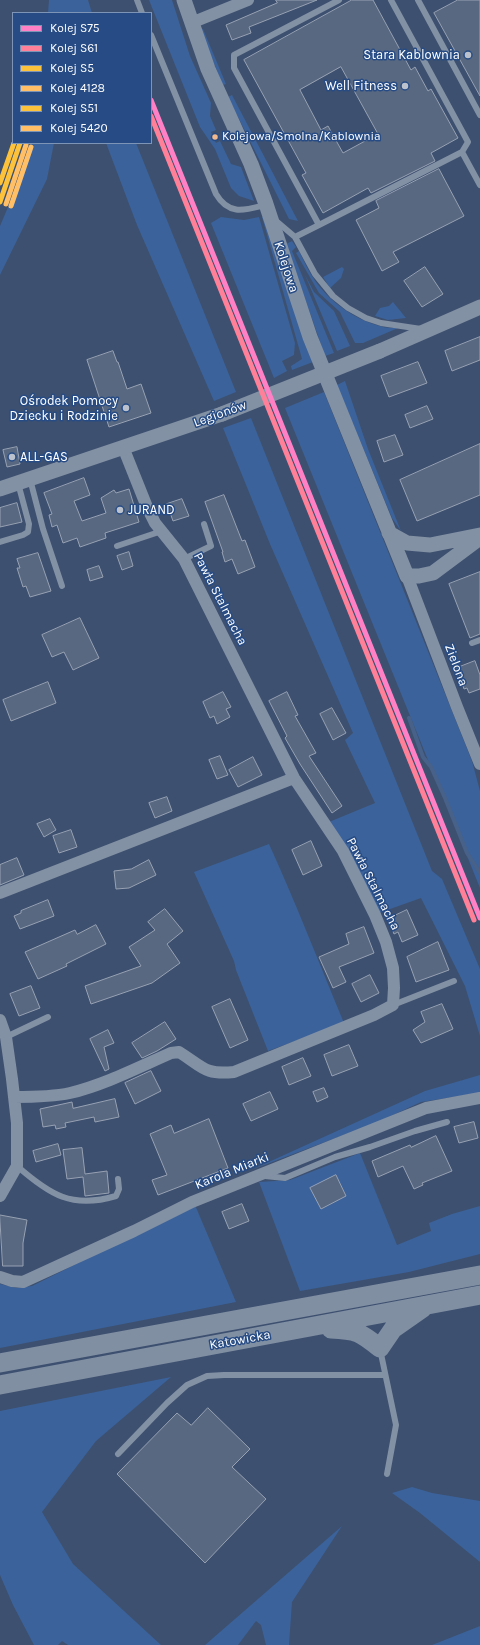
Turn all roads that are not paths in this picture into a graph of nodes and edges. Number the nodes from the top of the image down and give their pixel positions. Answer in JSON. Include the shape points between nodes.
{"nodes":[{"id":1,"x":137,"y":0,"type":"edge"},
{"id":2,"x":184,"y":0,"type":"edge"},
{"id":3,"x":248,"y":0,"type":"edge"},
{"id":4,"x":338,"y":0,"type":"edge"},
{"id":5,"x":391,"y":0,"type":"edge"},
{"id":6,"x":418,"y":0,"type":"edge"},
{"id":7,"x":142,"y":12,"type":"edge"},
{"id":8,"x":191,"y":23,"type":"junction"},
{"id":9,"x":152,"y":37,"type":"edge"},
{"id":10,"x":480,"y":115,"type":"edge"},
{"id":11,"x":462,"y":152,"type":"junction"},
{"id":12,"x":480,"y":185,"type":"edge"},
{"id":13,"x":268,"y":210,"type":"junction"},
{"id":14,"x":319,"y":225,"type":"junction"},
{"id":15,"x":295,"y":237,"type":"junction"},
{"id":16,"x":480,"y":308,"type":"edge"},
{"id":17,"x":428,"y":330,"type":"junction"},
{"id":18,"x":123,"y":447,"type":"junction"},
{"id":19,"x":24,"y":481,"type":"junction"},
{"id":20,"x":0,"y":489,"type":"edge"},
{"id":21,"x":204,"y":524,"type":"dead end"},
{"id":22,"x":162,"y":531,"type":"junction"},
{"id":23,"x":389,"y":533,"type":"junction"},
{"id":24,"x":480,"y":536,"type":"edge"},
{"id":25,"x":0,"y":542,"type":"edge"},
{"id":26,"x":430,"y":545,"type":"junction"},
{"id":27,"x":117,"y":546,"type":"dead end"},
{"id":28,"x":184,"y":559,"type":"junction"},
{"id":29,"x":405,"y":571,"type":"junction"},
{"id":30,"x":62,"y":586,"type":"dead end"},
{"id":31,"x":480,"y":640,"type":"edge"},
{"id":32,"x":472,"y":643,"type":"dead end"},
{"id":33,"x":477,"y":746,"type":"edge"},
{"id":34,"x":480,"y":764,"type":"edge"},
{"id":35,"x":294,"y":778,"type":"junction"},
{"id":36,"x":0,"y":893,"type":"edge"},
{"id":37,"x":454,"y":981,"type":"dead end"},
{"id":38,"x":393,"y":1005,"type":"junction"},
{"id":39,"x":48,"y":1017,"type":"dead end"},
{"id":40,"x":0,"y":1020,"type":"edge"},
{"id":41,"x":6,"y":1037,"type":"junction"},
{"id":42,"x":14,"y":1097,"type":"junction"},
{"id":43,"x":480,"y":1098,"type":"edge"},
{"id":44,"x":447,"y":1122,"type":"dead end"},
{"id":45,"x":17,"y":1166,"type":"junction"},
{"id":46,"x":260,"y":1175,"type":"junction"},
{"id":47,"x":118,"y":1179,"type":"dead end"},
{"id":48,"x":0,"y":1196,"type":"edge"},
{"id":49,"x":480,"y":1275,"type":"edge"},
{"id":50,"x":0,"y":1277,"type":"edge"},
{"id":51,"x":480,"y":1295,"type":"edge"},
{"id":52,"x":427,"y":1305,"type":"junction"},
{"id":53,"x":310,"y":1327,"type":"junction"},
{"id":54,"x":380,"y":1348,"type":"junction"},
{"id":55,"x":0,"y":1363,"type":"edge"},
{"id":56,"x":385,"y":1375,"type":"junction"},
{"id":57,"x":0,"y":1385,"type":"edge"},
{"id":58,"x":118,"y":1454,"type":"dead end"},
{"id":59,"x":388,"y":1474,"type":"dead end"}],
"edges":[{"from":1,"to":7,"type":"lane"},
{"from":2,"to":8,"type":"street","name":"Kolejowa"},
{"from":3,"to":8,"type":"street"},
{"from":4,"to":14,"type":"lane","via":[[234,55],[234,68]]},
{"from":5,"to":11,"type":"lane","via":[[468,142]]},
{"from":6,"to":10,"type":"lane"},
{"from":8,"to":13,"type":"street","name":"Kolejowa"},
{"from":9,"to":13,"type":"lane","via":[[220,201],[230,208],[244,211]]},
{"from":11,"to":12,"type":"lane"},
{"from":11,"to":14,"type":"lane"},
{"from":13,"to":15,"type":"lane"},
{"from":13,"to":23,"type":"street","name":"Kolejowa","via":[[310,336]]},
{"from":14,"to":15,"type":"lane"},
{"from":15,"to":17,"type":"lane","via":[[315,274],[333,296],[348,308],[381,323]]},
{"from":16,"to":17,"type":"street","name":"Legionów"},
{"from":17,"to":18,"type":"street","name":"Legionów","bridge":true,"via":[[222,414]]},
{"from":18,"to":19,"type":"street","name":"Legionów"},
{"from":18,"to":22,"type":"street","name":"Pawła Stalmacha","via":[[147,506]]},
{"from":19,"to":20,"type":"street","name":"Legionów"},
{"from":19,"to":25,"type":"lane","via":[[28,532]]},
{"from":19,"to":30,"type":"lane"},
{"from":21,"to":28,"type":"lane","via":[[211,546]]},
{"from":22,"to":27,"type":"lane"},
{"from":22,"to":28,"type":"street","name":"Pawła Stalmacha"},
{"from":23,"to":26,"type":"street","via":[[407,543]]},
{"from":23,"to":29,"type":"street","name":"Kolejowa"},
{"from":24,"to":26,"type":"street"},
{"from":24,"to":29,"type":"street","via":[[433,573],[419,576]]},
{"from":26,"to":29,"type":"street","via":[[416,552]]},
{"from":28,"to":35,"type":"street","name":"Pawła Stalmacha"},
{"from":29,"to":33,"type":"street","name":"Zielona","via":[[457,707]]},
{"from":31,"to":32,"type":"lane"},
{"from":33,"to":34,"type":"street","name":"Zielona"},
{"from":35,"to":36,"type":"street"},
{"from":35,"to":38,"type":"street","name":"Pawła Stalmacha","via":[[343,851],[375,915],[393,968]]},
{"from":37,"to":38,"type":"lane"},
{"from":38,"to":42,"type":"street","via":[[234,1072],[207,1071],[180,1052],[171,1053],[94,1086],[70,1093]]},
{"from":39,"to":41,"type":"lane"},
{"from":40,"to":41,"type":"street"},
{"from":41,"to":42,"type":"street"},
{"from":42,"to":45,"type":"street"},
{"from":43,"to":46,"type":"street","name":"Karola Miarki","via":[[426,1108]]},
{"from":44,"to":46,"type":"lane","via":[[335,1157],[285,1178]]},
{"from":45,"to":47,"type":"lane","via":[[36,1183],[58,1195],[78,1201],[116,1196],[119,1189]]},
{"from":45,"to":48,"type":"street"},
{"from":46,"to":50,"type":"street","name":"Karola Miarki","via":[[192,1202],[23,1282]]},
{"from":49,"to":55,"type":"main road","name":"Katowicka"},
{"from":51,"to":52,"type":"main road","name":"Katowicka"},
{"from":52,"to":53,"type":"main road","name":"Katowicka"},
{"from":52,"to":54,"type":"main road","via":[[393,1329]]},
{"from":53,"to":54,"type":"main road","via":[[361,1333]]},
{"from":53,"to":57,"type":"main road","name":"Katowicka"},
{"from":54,"to":56,"type":"lane"},
{"from":56,"to":58,"type":"lane","via":[[207,1376],[187,1385]]},
{"from":56,"to":59,"type":"lane","via":[[396,1425]]}]}
